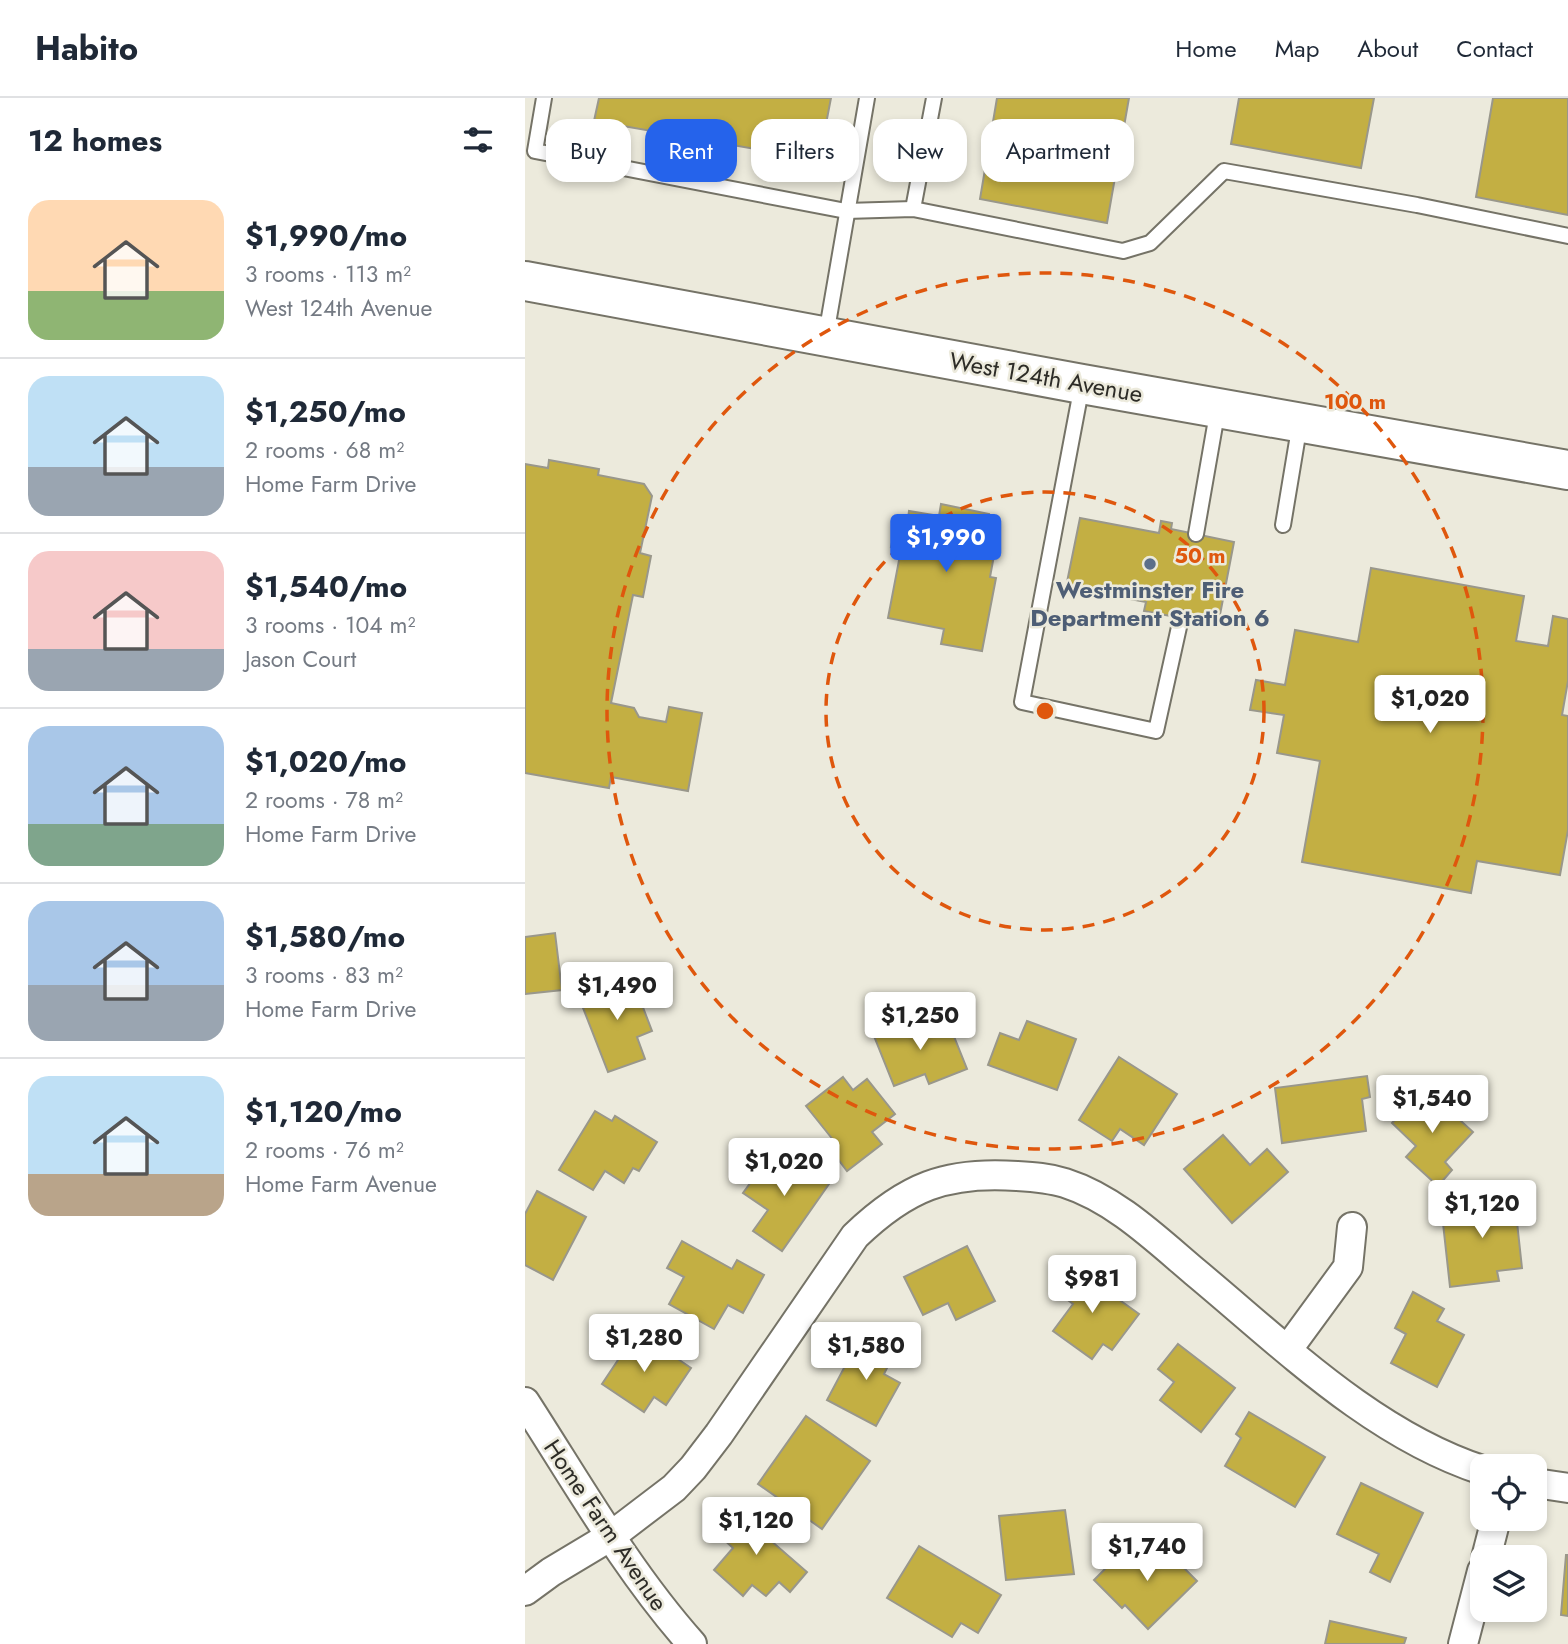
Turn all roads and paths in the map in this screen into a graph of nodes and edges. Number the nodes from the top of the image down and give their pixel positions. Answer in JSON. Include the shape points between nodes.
{"nodes":[{"id":1,"x":544,"y":98,"type":"edge"},
{"id":2,"x":867,"y":98,"type":"edge"},
{"id":3,"x":934,"y":98,"type":"edge"},
{"id":4,"x":913,"y":209,"type":"junction"},
{"id":5,"x":846,"y":211,"type":"junction"},
{"id":6,"x":1568,"y":236,"type":"edge"},
{"id":7,"x":525,"y":281,"type":"edge"},
{"id":8,"x":826,"y":335,"type":"junction"},
{"id":9,"x":1083,"y":384,"type":"junction"},
{"id":10,"x":1218,"y":408,"type":"junction"},
{"id":11,"x":1300,"y":422,"type":"junction"},
{"id":12,"x":1568,"y":470,"type":"edge"},
{"id":13,"x":1283,"y":526,"type":"dead end"},
{"id":14,"x":1196,"y":534,"type":"dead end"},
{"id":15,"x":1181,"y":618,"type":"dead end"},
{"id":16,"x":1352,"y":1227,"type":"dead end"},
{"id":17,"x":1288,"y":1349,"type":"junction"},
{"id":18,"x":525,"y":1402,"type":"edge"},
{"id":19,"x":1470,"y":1465,"type":"edge"},
{"id":20,"x":1547,"y":1485,"type":"edge"},
{"id":21,"x":1568,"y":1488,"type":"edge"},
{"id":22,"x":611,"y":1536,"type":"junction"},
{"id":23,"x":525,"y":1591,"type":"edge"},
{"id":24,"x":1470,"y":1617,"type":"edge"},
{"id":25,"x":692,"y":1644,"type":"edge"},
{"id":26,"x":1463,"y":1644,"type":"edge"}],
"edges":[{"from":1,"to":5,"type":"lane","via":[[535,151]]},
{"from":2,"to":5,"type":"lane"},
{"from":3,"to":4,"type":"lane"},
{"from":4,"to":5,"type":"lane"},
{"from":4,"to":6,"type":"lane","via":[[1123,251],[1150,243],[1224,171]]},
{"from":5,"to":8,"type":"lane"},
{"from":7,"to":8,"type":"street","name":"West 124th Avenue"},
{"from":8,"to":9,"type":"street","name":"West 124th Avenue"},
{"from":9,"to":10,"type":"street","name":"West 124th Avenue"},
{"from":9,"to":15,"type":"lane","via":[[1022,702],[1156,731]]},
{"from":10,"to":11,"type":"street","name":"West 124th Avenue"},
{"from":10,"to":14,"type":"lane"},
{"from":11,"to":12,"type":"street","name":"West 124th Avenue"},
{"from":11,"to":13,"type":"lane"},
{"from":16,"to":17,"type":"street","via":[[1348,1267]]},
{"from":17,"to":19,"type":"street","via":[[1404,1436]]},
{"from":17,"to":22,"type":"street","via":[[1160,1242],[1094,1195],[1044,1178],[992,1174],[943,1180],[881,1211],[855,1236],[693,1468]]},
{"from":18,"to":22,"type":"street","name":"Home Farm Avenue"},
{"from":20,"to":21,"type":"street"},
{"from":22,"to":23,"type":"street"},
{"from":22,"to":25,"type":"street","name":"Home Farm Avenue"},
{"from":24,"to":26,"type":"street"}]}
